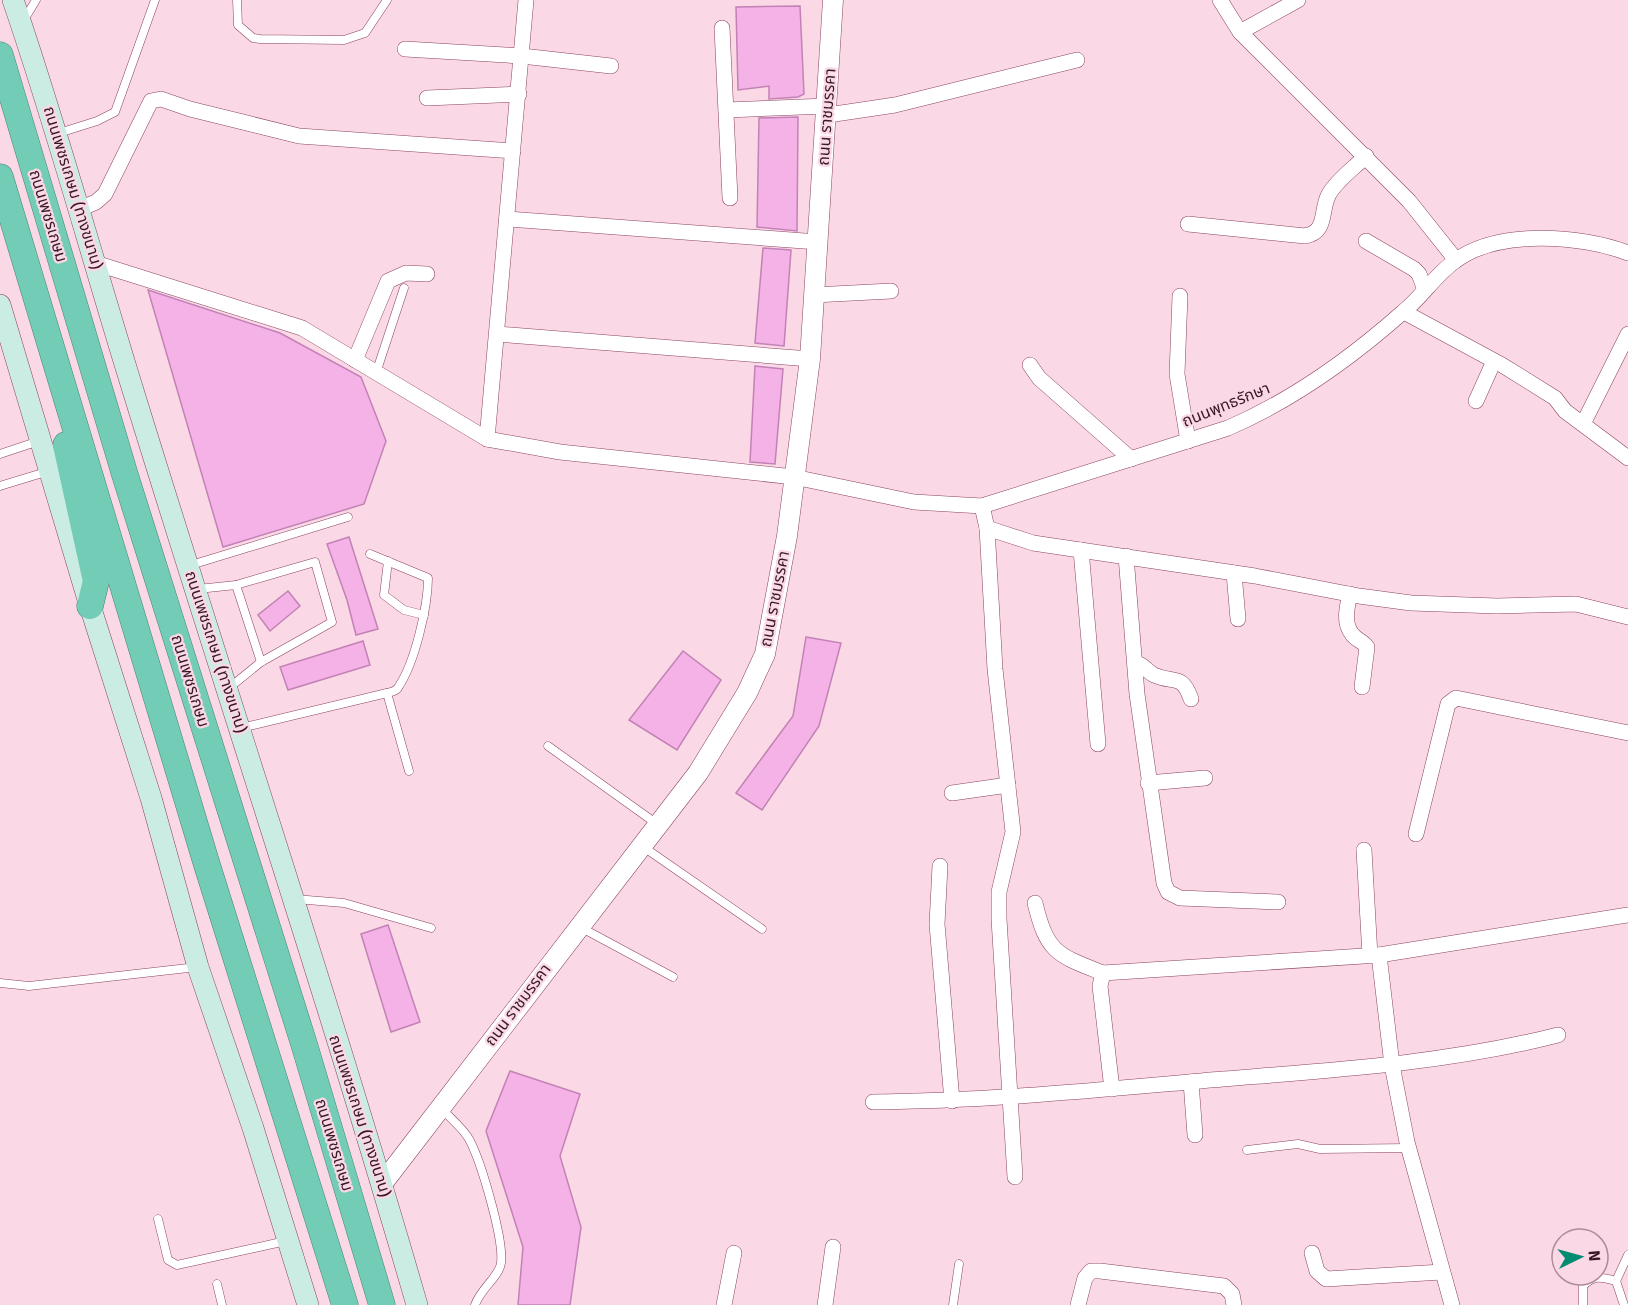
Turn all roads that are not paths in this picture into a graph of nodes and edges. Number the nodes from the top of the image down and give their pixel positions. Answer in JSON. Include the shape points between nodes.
{"nodes":[{"id":1,"x":13,"y":0,"type":"edge"},
{"id":2,"x":36,"y":0,"type":"edge"},
{"id":3,"x":155,"y":0,"type":"edge"},
{"id":4,"x":237,"y":0,"type":"edge"},
{"id":5,"x":387,"y":0,"type":"edge"},
{"id":6,"x":526,"y":0,"type":"edge"},
{"id":7,"x":833,"y":0,"type":"edge"},
{"id":8,"x":1220,"y":0,"type":"edge"},
{"id":9,"x":1298,"y":0,"type":"edge"},
{"id":10,"x":21,"y":24,"type":"junction"},
{"id":11,"x":722,"y":27,"type":"dead end"},
{"id":12,"x":1240,"y":32,"type":"junction"},
{"id":13,"x":405,"y":50,"type":"dead end"},
{"id":14,"x":0,"y":55,"type":"edge"},
{"id":15,"x":522,"y":56,"type":"junction"},
{"id":16,"x":1077,"y":60,"type":"dead end"},
{"id":17,"x":611,"y":66,"type":"dead end"},
{"id":18,"x":519,"y":94,"type":"junction"},
{"id":19,"x":427,"y":99,"type":"dead end"},
{"id":20,"x":727,"y":110,"type":"junction"},
{"id":21,"x":828,"y":110,"type":"junction"},
{"id":22,"x":57,"y":133,"type":"junction"},
{"id":23,"x":513,"y":151,"type":"junction"},
{"id":24,"x":1366,"y":156,"type":"junction"},
{"id":25,"x":0,"y":177,"type":"edge"},
{"id":26,"x":730,"y":198,"type":"dead end"},
{"id":27,"x":79,"y":209,"type":"junction"},
{"id":28,"x":507,"y":219,"type":"junction"},
{"id":29,"x":1188,"y":224,"type":"dead end"},
{"id":30,"x":1366,"y":241,"type":"dead end"},
{"id":31,"x":818,"y":242,"type":"junction"},
{"id":32,"x":1628,"y":253,"type":"edge"},
{"id":33,"x":1456,"y":260,"type":"junction"},
{"id":34,"x":95,"y":263,"type":"junction"},
{"id":35,"x":427,"y":274,"type":"dead end"},
{"id":36,"x":404,"y":288,"type":"dead end"},
{"id":37,"x":1425,"y":290,"type":"junction"},
{"id":38,"x":891,"y":291,"type":"dead end"},
{"id":39,"x":814,"y":295,"type":"junction"},
{"id":40,"x":1180,"y":296,"type":"dead end"},
{"id":41,"x":0,"y":305,"type":"edge"},
{"id":42,"x":1404,"y":312,"type":"junction"},
{"id":43,"x":497,"y":334,"type":"junction"},
{"id":44,"x":1628,"y":334,"type":"edge"},
{"id":45,"x":810,"y":359,"type":"junction"},
{"id":46,"x":356,"y":360,"type":"junction"},
{"id":47,"x":1494,"y":361,"type":"junction"},
{"id":48,"x":58,"y":365,"type":"junction"},
{"id":49,"x":1030,"y":365,"type":"dead end"},
{"id":50,"x":376,"y":373,"type":"junction"},
{"id":51,"x":1476,"y":401,"type":"dead end"},
{"id":52,"x":1582,"y":424,"type":"junction"},
{"id":53,"x":487,"y":439,"type":"junction"},
{"id":54,"x":42,"y":440,"type":"junction"},
{"id":55,"x":1188,"y":441,"type":"junction"},
{"id":56,"x":0,"y":454,"type":"edge"},
{"id":57,"x":1628,"y":458,"type":"edge"},
{"id":58,"x":1131,"y":459,"type":"junction"},
{"id":59,"x":51,"y":470,"type":"junction"},
{"id":60,"x":794,"y":477,"type":"junction"},
{"id":61,"x":0,"y":486,"type":"edge"},
{"id":62,"x":982,"y":506,"type":"junction"},
{"id":63,"x":348,"y":517,"type":"dead end"},
{"id":64,"x":987,"y":528,"type":"junction"},
{"id":65,"x":1081,"y":550,"type":"junction"},
{"id":66,"x":370,"y":554,"type":"dead end"},
{"id":67,"x":1126,"y":556,"type":"junction"},
{"id":68,"x":388,"y":561,"type":"junction"},
{"id":69,"x":189,"y":566,"type":"junction"},
{"id":70,"x":1234,"y":573,"type":"junction"},
{"id":71,"x":236,"y":585,"type":"junction"},
{"id":72,"x":197,"y":589,"type":"junction"},
{"id":73,"x":1350,"y":594,"type":"junction"},
{"id":74,"x":90,"y":606,"type":"junction"},
{"id":75,"x":424,"y":615,"type":"junction"},
{"id":76,"x":1628,"y":617,"type":"edge"},
{"id":77,"x":1238,"y":619,"type":"dead end"},
{"id":78,"x":261,"y":662,"type":"junction"},
{"id":79,"x":1135,"y":663,"type":"junction"},
{"id":80,"x":1362,"y":687,"type":"dead end"},
{"id":81,"x":228,"y":689,"type":"junction"},
{"id":82,"x":387,"y":693,"type":"junction"},
{"id":83,"x":1191,"y":699,"type":"dead end"},
{"id":84,"x":241,"y":728,"type":"junction"},
{"id":85,"x":1628,"y":733,"type":"edge"},
{"id":86,"x":1098,"y":744,"type":"dead end"},
{"id":87,"x":548,"y":746,"type":"dead end"},
{"id":88,"x":409,"y":771,"type":"dead end"},
{"id":89,"x":1205,"y":778,"type":"dead end"},
{"id":90,"x":1148,"y":783,"type":"junction"},
{"id":91,"x":1008,"y":785,"type":"junction"},
{"id":92,"x":952,"y":793,"type":"dead end"},
{"id":93,"x":657,"y":824,"type":"junction"},
{"id":94,"x":1416,"y":834,"type":"dead end"},
{"id":95,"x":641,"y":845,"type":"junction"},
{"id":96,"x":1364,"y":850,"type":"dead end"},
{"id":97,"x":940,"y":866,"type":"dead end"},
{"id":98,"x":291,"y":898,"type":"junction"},
{"id":99,"x":1278,"y":902,"type":"dead end"},
{"id":100,"x":1035,"y":903,"type":"dead end"},
{"id":101,"x":1628,"y":915,"type":"edge"},
{"id":102,"x":579,"y":926,"type":"junction"},
{"id":103,"x":431,"y":928,"type":"dead end"},
{"id":104,"x":762,"y":928,"type":"dead end"},
{"id":105,"x":1375,"y":956,"type":"junction"},
{"id":106,"x":198,"y":967,"type":"junction"},
{"id":107,"x":1103,"y":973,"type":"junction"},
{"id":108,"x":673,"y":977,"type":"dead end"},
{"id":109,"x":0,"y":983,"type":"edge"},
{"id":110,"x":1558,"y":1035,"type":"dead end"},
{"id":111,"x":1392,"y":1065,"type":"junction"},
{"id":112,"x":1191,"y":1082,"type":"junction"},
{"id":113,"x":1112,"y":1089,"type":"junction"},
{"id":114,"x":1011,"y":1098,"type":"junction"},
{"id":115,"x":952,"y":1101,"type":"junction"},
{"id":116,"x":873,"y":1102,"type":"dead end"},
{"id":117,"x":440,"y":1107,"type":"junction"},
{"id":118,"x":1195,"y":1135,"type":"dead end"},
{"id":119,"x":1408,"y":1148,"type":"junction"},
{"id":120,"x":1247,"y":1150,"type":"dead end"},
{"id":121,"x":1015,"y":1177,"type":"dead end"},
{"id":122,"x":382,"y":1184,"type":"junction"},
{"id":123,"x":158,"y":1219,"type":"dead end"},
{"id":124,"x":288,"y":1240,"type":"junction"},
{"id":125,"x":833,"y":1247,"type":"dead end"},
{"id":126,"x":734,"y":1253,"type":"dead end"},
{"id":127,"x":1312,"y":1253,"type":"dead end"},
{"id":128,"x":1628,"y":1256,"type":"edge"},
{"id":129,"x":959,"y":1264,"type":"dead end"},
{"id":130,"x":1442,"y":1272,"type":"junction"},
{"id":131,"x":1616,"y":1281,"type":"junction"},
{"id":132,"x":217,"y":1284,"type":"dead end"},
{"id":133,"x":222,"y":1305,"type":"edge"},
{"id":134,"x":308,"y":1305,"type":"edge"},
{"id":135,"x":345,"y":1305,"type":"edge"},
{"id":136,"x":382,"y":1305,"type":"edge"},
{"id":137,"x":417,"y":1305,"type":"edge"},
{"id":138,"x":475,"y":1305,"type":"edge"},
{"id":139,"x":724,"y":1305,"type":"edge"},
{"id":140,"x":825,"y":1305,"type":"edge"},
{"id":141,"x":953,"y":1305,"type":"edge"},
{"id":142,"x":1078,"y":1305,"type":"edge"},
{"id":143,"x":1234,"y":1305,"type":"edge"},
{"id":144,"x":1452,"y":1305,"type":"edge"},
{"id":145,"x":1583,"y":1305,"type":"edge"},
{"id":146,"x":1624,"y":1305,"type":"edge"}],
"edges":[{"from":1,"to":10,"type":"main road","name":"ถนนเพชรเกษม (ทางขนาน)"},
{"from":2,"to":10,"type":"lane"},
{"from":3,"to":22,"type":"lane","via":[[115,112]]},
{"from":4,"to":5,"type":"lane","via":[[238,25],[253,38],[344,40],[365,33]]},
{"from":6,"to":15,"type":"street"},
{"from":7,"to":21,"type":"street","name":"ถนน ราชมรรคา"},
{"from":8,"to":12,"type":"street"},
{"from":9,"to":12,"type":"street"},
{"from":10,"to":22,"type":"main road","name":"ถนนเพชรเกษม (ทางขนาน)"},
{"from":11,"to":20,"type":"street"},
{"from":12,"to":24,"type":"street"},
{"from":13,"to":15,"type":"street"},
{"from":14,"to":136,"type":"highway","name":"ถนนเพชรเกษม","via":[[125,475]]},
{"from":15,"to":17,"type":"street"},
{"from":15,"to":18,"type":"street"},
{"from":16,"to":21,"type":"street","via":[[895,105]]},
{"from":18,"to":19,"type":"street"},
{"from":18,"to":23,"type":"street"},
{"from":20,"to":21,"type":"street"},
{"from":20,"to":26,"type":"street"},
{"from":21,"to":31,"type":"street","name":"ถนน ราชมรรคา"},
{"from":22,"to":27,"type":"main road","name":"ถนนเพชรเกษม (ทางขนาน)"},
{"from":23,"to":27,"type":"street","via":[[299,136],[159,98],[151,101],[105,194]]},
{"from":23,"to":28,"type":"street"},
{"from":24,"to":29,"type":"street","via":[[1329,193],[1320,229],[1314,235]]},
{"from":24,"to":33,"type":"street","via":[[1409,201]]},
{"from":25,"to":48,"type":"highway"},
{"from":27,"to":34,"type":"main road","name":"ถนนเพชรเกษม (ทางขนาน)"},
{"from":28,"to":31,"type":"street"},
{"from":28,"to":43,"type":"street"},
{"from":30,"to":37,"type":"street","via":[[1414,269]]},
{"from":31,"to":39,"type":"street","name":"ถนน ราชมรรคา"},
{"from":32,"to":33,"type":"street","name":"ถนนพุทธรักษา","via":[[1585,240],[1534,238],[1477,250]]},
{"from":33,"to":37,"type":"street","name":"ถนนพุทธรักษา"},
{"from":34,"to":46,"type":"street","via":[[302,328]]},
{"from":34,"to":69,"type":"main road","name":"ถนนเพชรเกษม (ทางขนาน)"},
{"from":35,"to":46,"type":"street","via":[[406,273],[388,281]]},
{"from":36,"to":50,"type":"lane"},
{"from":37,"to":42,"type":"street","name":"ถนนพุทธรักษา"},
{"from":38,"to":39,"type":"street"},
{"from":39,"to":45,"type":"street","name":"ถนน ราชมรรคา"},
{"from":40,"to":55,"type":"street","via":[[1177,374]]},
{"from":41,"to":54,"type":"main road"},
{"from":42,"to":47,"type":"street"},
{"from":42,"to":55,"type":"street","name":"ถนนพุทธรักษา","via":[[1312,384],[1266,411]]},
{"from":43,"to":45,"type":"street"},
{"from":43,"to":53,"type":"street"},
{"from":44,"to":52,"type":"street"},
{"from":45,"to":60,"type":"street","name":"ถนน ราชมรรคา"},
{"from":46,"to":50,"type":"street"},
{"from":47,"to":51,"type":"street"},
{"from":47,"to":52,"type":"street","via":[[1555,398]]},
{"from":48,"to":74,"type":"highway","via":[[52,379],[96,581]]},
{"from":48,"to":135,"type":"highway","via":[[207,865]]},
{"from":49,"to":58,"type":"street","via":[[1039,378]]},
{"from":50,"to":53,"type":"street"},
{"from":52,"to":57,"type":"street"},
{"from":53,"to":60,"type":"street","name":"ถนนพุทธรักษา","via":[[560,452]]},
{"from":54,"to":56,"type":"lane"},
{"from":54,"to":59,"type":"main road"},
{"from":55,"to":58,"type":"street","name":"ถนนพุทธรักษา"},
{"from":58,"to":62,"type":"street","name":"ถนนพุทธรักษา"},
{"from":59,"to":61,"type":"lane"},
{"from":59,"to":74,"type":"main road"},
{"from":60,"to":62,"type":"street","name":"ถนนพุทธรักษา","via":[[914,502]]},
{"from":60,"to":93,"type":"street","name":"ถนน ราชมรรคา","via":[[765,654],[747,693],[698,773]]},
{"from":62,"to":64,"type":"street"},
{"from":63,"to":69,"type":"lane"},
{"from":64,"to":65,"type":"street","via":[[1033,543]]},
{"from":64,"to":91,"type":"street","via":[[995,669]]},
{"from":65,"to":67,"type":"street"},
{"from":65,"to":86,"type":"street"},
{"from":66,"to":68,"type":"lane"},
{"from":67,"to":70,"type":"street"},
{"from":67,"to":79,"type":"street"},
{"from":68,"to":75,"type":"lane","via":[[384,596],[404,610]]},
{"from":68,"to":75,"type":"lane","via":[[428,578]]},
{"from":69,"to":72,"type":"main road","name":"ถนนเพชรเกษม (ทางขนาน)"},
{"from":70,"to":73,"type":"street"},
{"from":70,"to":77,"type":"street"},
{"from":71,"to":72,"type":"lane"},
{"from":71,"to":78,"type":"lane"},
{"from":71,"to":78,"type":"lane","via":[[315,562],[332,622]]},
{"from":72,"to":81,"type":"main road","name":"ถนนเพชรเกษม (ทางขนาน)"},
{"from":73,"to":76,"type":"street","via":[[1411,603],[1576,604]]},
{"from":73,"to":80,"type":"street","via":[[1348,626],[1367,647]]},
{"from":74,"to":106,"type":"main road","via":[[151,798]]},
{"from":75,"to":82,"type":"lane","via":[[399,686]]},
{"from":78,"to":81,"type":"lane"},
{"from":79,"to":83,"type":"street","via":[[1154,675],[1180,681]]},
{"from":79,"to":90,"type":"street"},
{"from":81,"to":84,"type":"main road","name":"ถนนเพชรเกษม (ทางขนาน)"},
{"from":82,"to":84,"type":"lane"},
{"from":82,"to":88,"type":"lane"},
{"from":84,"to":98,"type":"main road","name":"ถนนเพชรเกษม (ทางขนาน)"},
{"from":85,"to":94,"type":"street","via":[[1456,698],[1448,704]]},
{"from":87,"to":93,"type":"lane"},
{"from":89,"to":90,"type":"street"},
{"from":90,"to":99,"type":"street","via":[[1168,892],[1180,898]]},
{"from":91,"to":92,"type":"street"},
{"from":91,"to":114,"type":"street","via":[[1013,832],[999,892],[999,919]]},
{"from":93,"to":95,"type":"street","name":"ถนน ราชมรรคา"},
{"from":95,"to":102,"type":"street","name":"ถนน ราชมรรคา"},
{"from":95,"to":104,"type":"lane"},
{"from":96,"to":105,"type":"street"},
{"from":97,"to":115,"type":"street","via":[[937,924]]},
{"from":98,"to":103,"type":"lane","via":[[344,903]]},
{"from":98,"to":122,"type":"main road","name":"ถนนเพชรเกษม (ทางขนาน)"},
{"from":100,"to":107,"type":"street","via":[[1046,941],[1073,961]]},
{"from":101,"to":105,"type":"street"},
{"from":102,"to":108,"type":"lane"},
{"from":102,"to":117,"type":"street","name":"ถนน ราชมรรคา"},
{"from":105,"to":107,"type":"street"},
{"from":105,"to":111,"type":"street"},
{"from":106,"to":109,"type":"lane","via":[[29,986]]},
{"from":106,"to":124,"type":"main road"},
{"from":107,"to":113,"type":"street","via":[[1100,986]]},
{"from":110,"to":111,"type":"street"},
{"from":111,"to":112,"type":"street"},
{"from":111,"to":119,"type":"street"},
{"from":112,"to":113,"type":"street"},
{"from":112,"to":118,"type":"street"},
{"from":113,"to":114,"type":"street"},
{"from":114,"to":115,"type":"street"},
{"from":114,"to":121,"type":"street"},
{"from":115,"to":116,"type":"street"},
{"from":117,"to":122,"type":"street","name":"ถนน ราชมรรคา"},
{"from":117,"to":138,"type":"lane","via":[[473,1147],[500,1239],[501,1264],[496,1276],[480,1291]]},
{"from":119,"to":120,"type":"lane","via":[[1320,1149],[1298,1144]]},
{"from":119,"to":130,"type":"street"},
{"from":122,"to":137,"type":"main road","name":"ถนนเพชรเกษม (ทางขนาน)"},
{"from":123,"to":124,"type":"lane","via":[[168,1260],[177,1265]]},
{"from":124,"to":134,"type":"main road"},
{"from":125,"to":140,"type":"street"},
{"from":126,"to":139,"type":"street"},
{"from":127,"to":130,"type":"street","via":[[1317,1271],[1326,1280]]},
{"from":128,"to":131,"type":"lane"},
{"from":129,"to":141,"type":"lane"},
{"from":130,"to":144,"type":"street"},
{"from":131,"to":145,"type":"lane","via":[[1591,1278],[1582,1286]]},
{"from":131,"to":146,"type":"lane"},
{"from":132,"to":133,"type":"lane"},
{"from":142,"to":143,"type":"street","via":[[1085,1278],[1100,1270],[1224,1286],[1232,1294]]}]}
